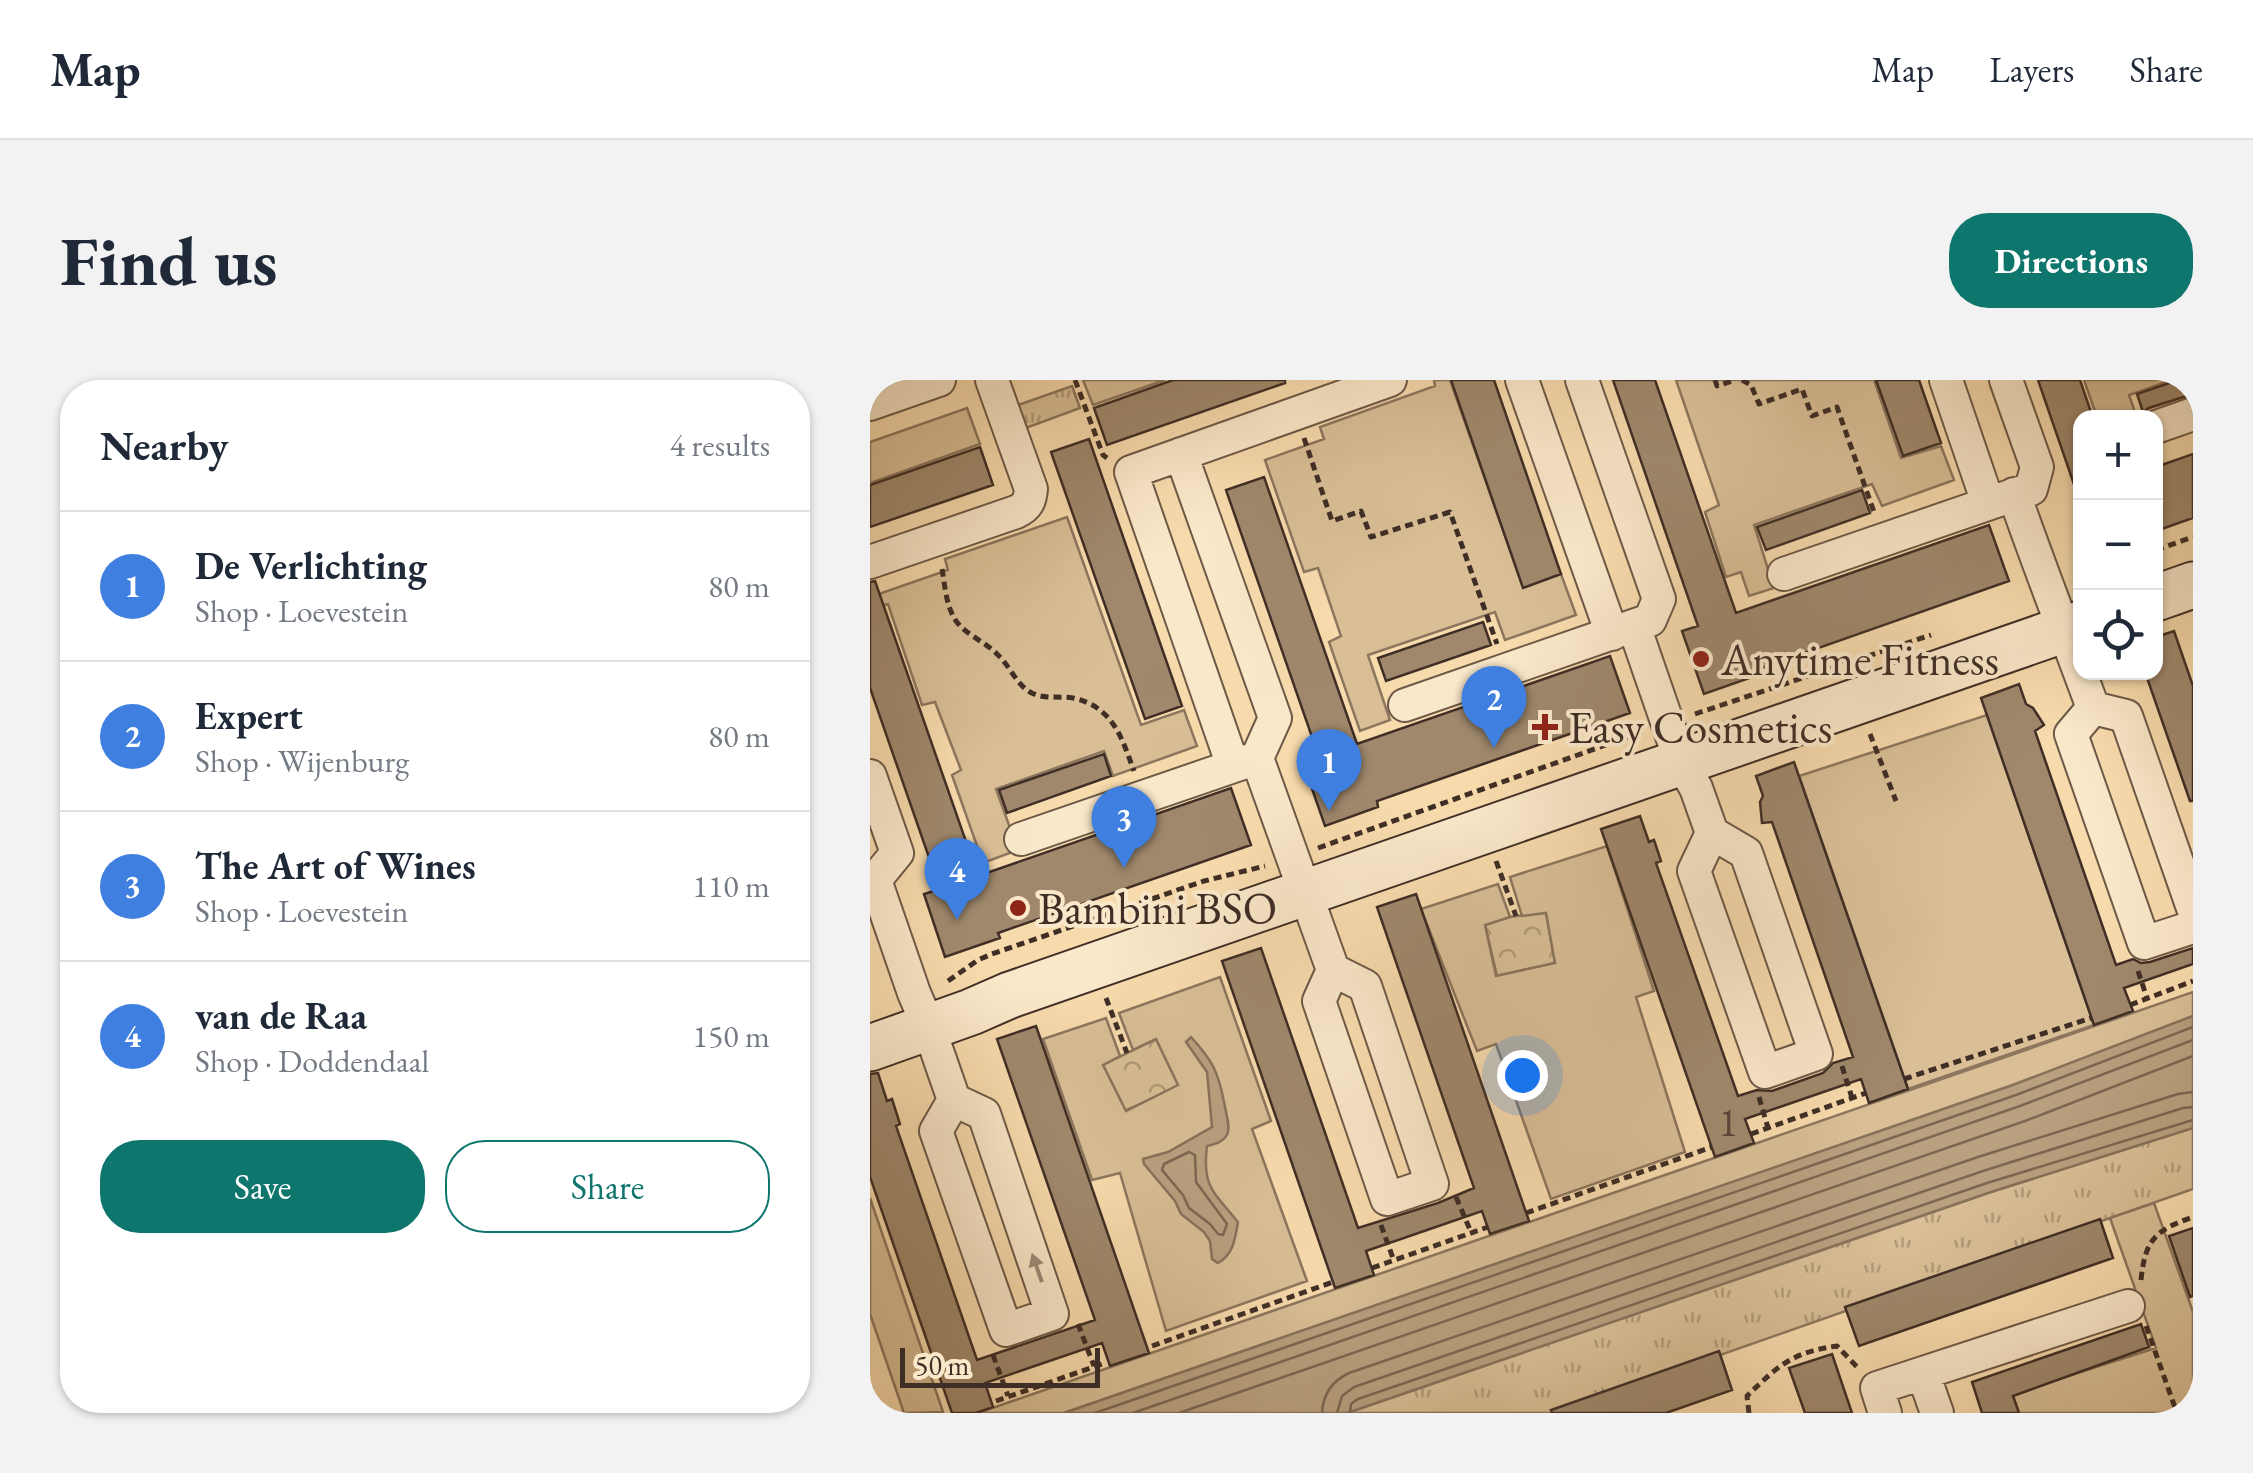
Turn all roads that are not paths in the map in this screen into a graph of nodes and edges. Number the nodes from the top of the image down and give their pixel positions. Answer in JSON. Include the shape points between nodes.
{"nodes":[{"id":1,"x":939,"y":380,"type":"edge"},
{"id":2,"x":992,"y":380,"type":"edge"},
{"id":3,"x":1390,"y":380,"type":"edge"},
{"id":4,"x":1522,"y":380,"type":"edge"},
{"id":5,"x":1582,"y":380,"type":"edge"},
{"id":6,"x":1946,"y":380,"type":"edge"},
{"id":7,"x":2006,"y":380,"type":"edge"},
{"id":8,"x":870,"y":404,"type":"edge"},
{"id":9,"x":2193,"y":414,"type":"edge"},
{"id":10,"x":2163,"y":425,"type":"edge"},
{"id":11,"x":1182,"y":454,"type":"junction"},
{"id":12,"x":2001,"y":499,"type":"junction"},
{"id":13,"x":870,"y":562,"type":"edge"},
{"id":14,"x":1784,"y":574,"type":"dead end"},
{"id":15,"x":2193,"y":585,"type":"edge"},
{"id":16,"x":2163,"y":596,"type":"edge"},
{"id":17,"x":2073,"y":627,"type":"edge"},
{"id":18,"x":1622,"y":630,"type":"junction"},
{"id":19,"x":2087,"y":680,"type":"edge"},
{"id":20,"x":1405,"y":705,"type":"dead end"},
{"id":21,"x":2094,"y":708,"type":"junction"},
{"id":22,"x":1674,"y":742,"type":"junction"},
{"id":23,"x":1245,"y":762,"type":"junction"},
{"id":24,"x":870,"y":776,"type":"edge"},
{"id":25,"x":1712,"y":833,"type":"junction"},
{"id":26,"x":1022,"y":839,"type":"dead end"},
{"id":27,"x":1298,"y":875,"type":"junction"},
{"id":28,"x":872,"y":879,"type":"edge"},
{"id":29,"x":2193,"y":908,"type":"edge"},
{"id":30,"x":2193,"y":927,"type":"edge"},
{"id":31,"x":1333,"y":970,"type":"junction"},
{"id":32,"x":921,"y":1010,"type":"junction"},
{"id":33,"x":870,"y":1048,"type":"edge"},
{"id":34,"x":954,"y":1100,"type":"junction"},
{"id":35,"x":2133,"y":1304,"type":"road end"},
{"id":36,"x":1923,"y":1373,"type":"junction"},
{"id":37,"x":1881,"y":1400,"type":"edge"},
{"id":38,"x":1937,"y":1413,"type":"edge"}],
"edges":[{"from":1,"to":8,"type":"street"},
{"from":2,"to":13,"type":"street","via":[[1030,500],[1024,508]]},
{"from":3,"to":11,"type":"street"},
{"from":4,"to":18,"type":"street"},
{"from":5,"to":18,"type":"street","via":[[1659,599],[1650,620]]},
{"from":6,"to":12,"type":"street"},
{"from":7,"to":12,"type":"street","via":[[2037,467],[2031,488]]},
{"from":9,"to":10,"type":"street"},
{"from":11,"to":23,"type":"street","via":[[1275,718]]},
{"from":11,"to":23,"type":"street","via":[[1131,472]]},
{"from":12,"to":14,"type":"street"},
{"from":12,"to":17,"type":"street","via":[[2049,596]]},
{"from":15,"to":16,"type":"street"},
{"from":17,"to":22,"type":"street"},
{"from":18,"to":20,"type":"street"},
{"from":18,"to":22,"type":"street"},
{"from":19,"to":21,"type":"street"},
{"from":21,"to":29,"type":"street","via":[[2126,716]]},
{"from":21,"to":30,"type":"street","via":[[2072,734],[2144,943]]},
{"from":22,"to":25,"type":"street"},
{"from":22,"to":27,"type":"street"},
{"from":23,"to":26,"type":"street"},
{"from":23,"to":27,"type":"street"},
{"from":24,"to":28,"type":"street","via":[[897,853]]},
{"from":25,"to":25,"type":"street","via":[[1694,871],[1765,1072],[1816,1054],[1746,853]]},
{"from":27,"to":31,"type":"street"},
{"from":27,"to":32,"type":"street","via":[[1010,995]]},
{"from":28,"to":32,"type":"street"},
{"from":31,"to":31,"type":"street","via":[[1319,1001],[1387,1199],[1432,1184],[1365,986]]},
{"from":32,"to":33,"type":"street"},
{"from":32,"to":34,"type":"street"},
{"from":34,"to":34,"type":"street","one_way":true,"via":[[936,1131],[1006,1330],[1052,1314],[984,1114]]},
{"from":35,"to":36,"type":"street"},
{"from":36,"to":37,"type":"street"},
{"from":36,"to":38,"type":"street"}]}
